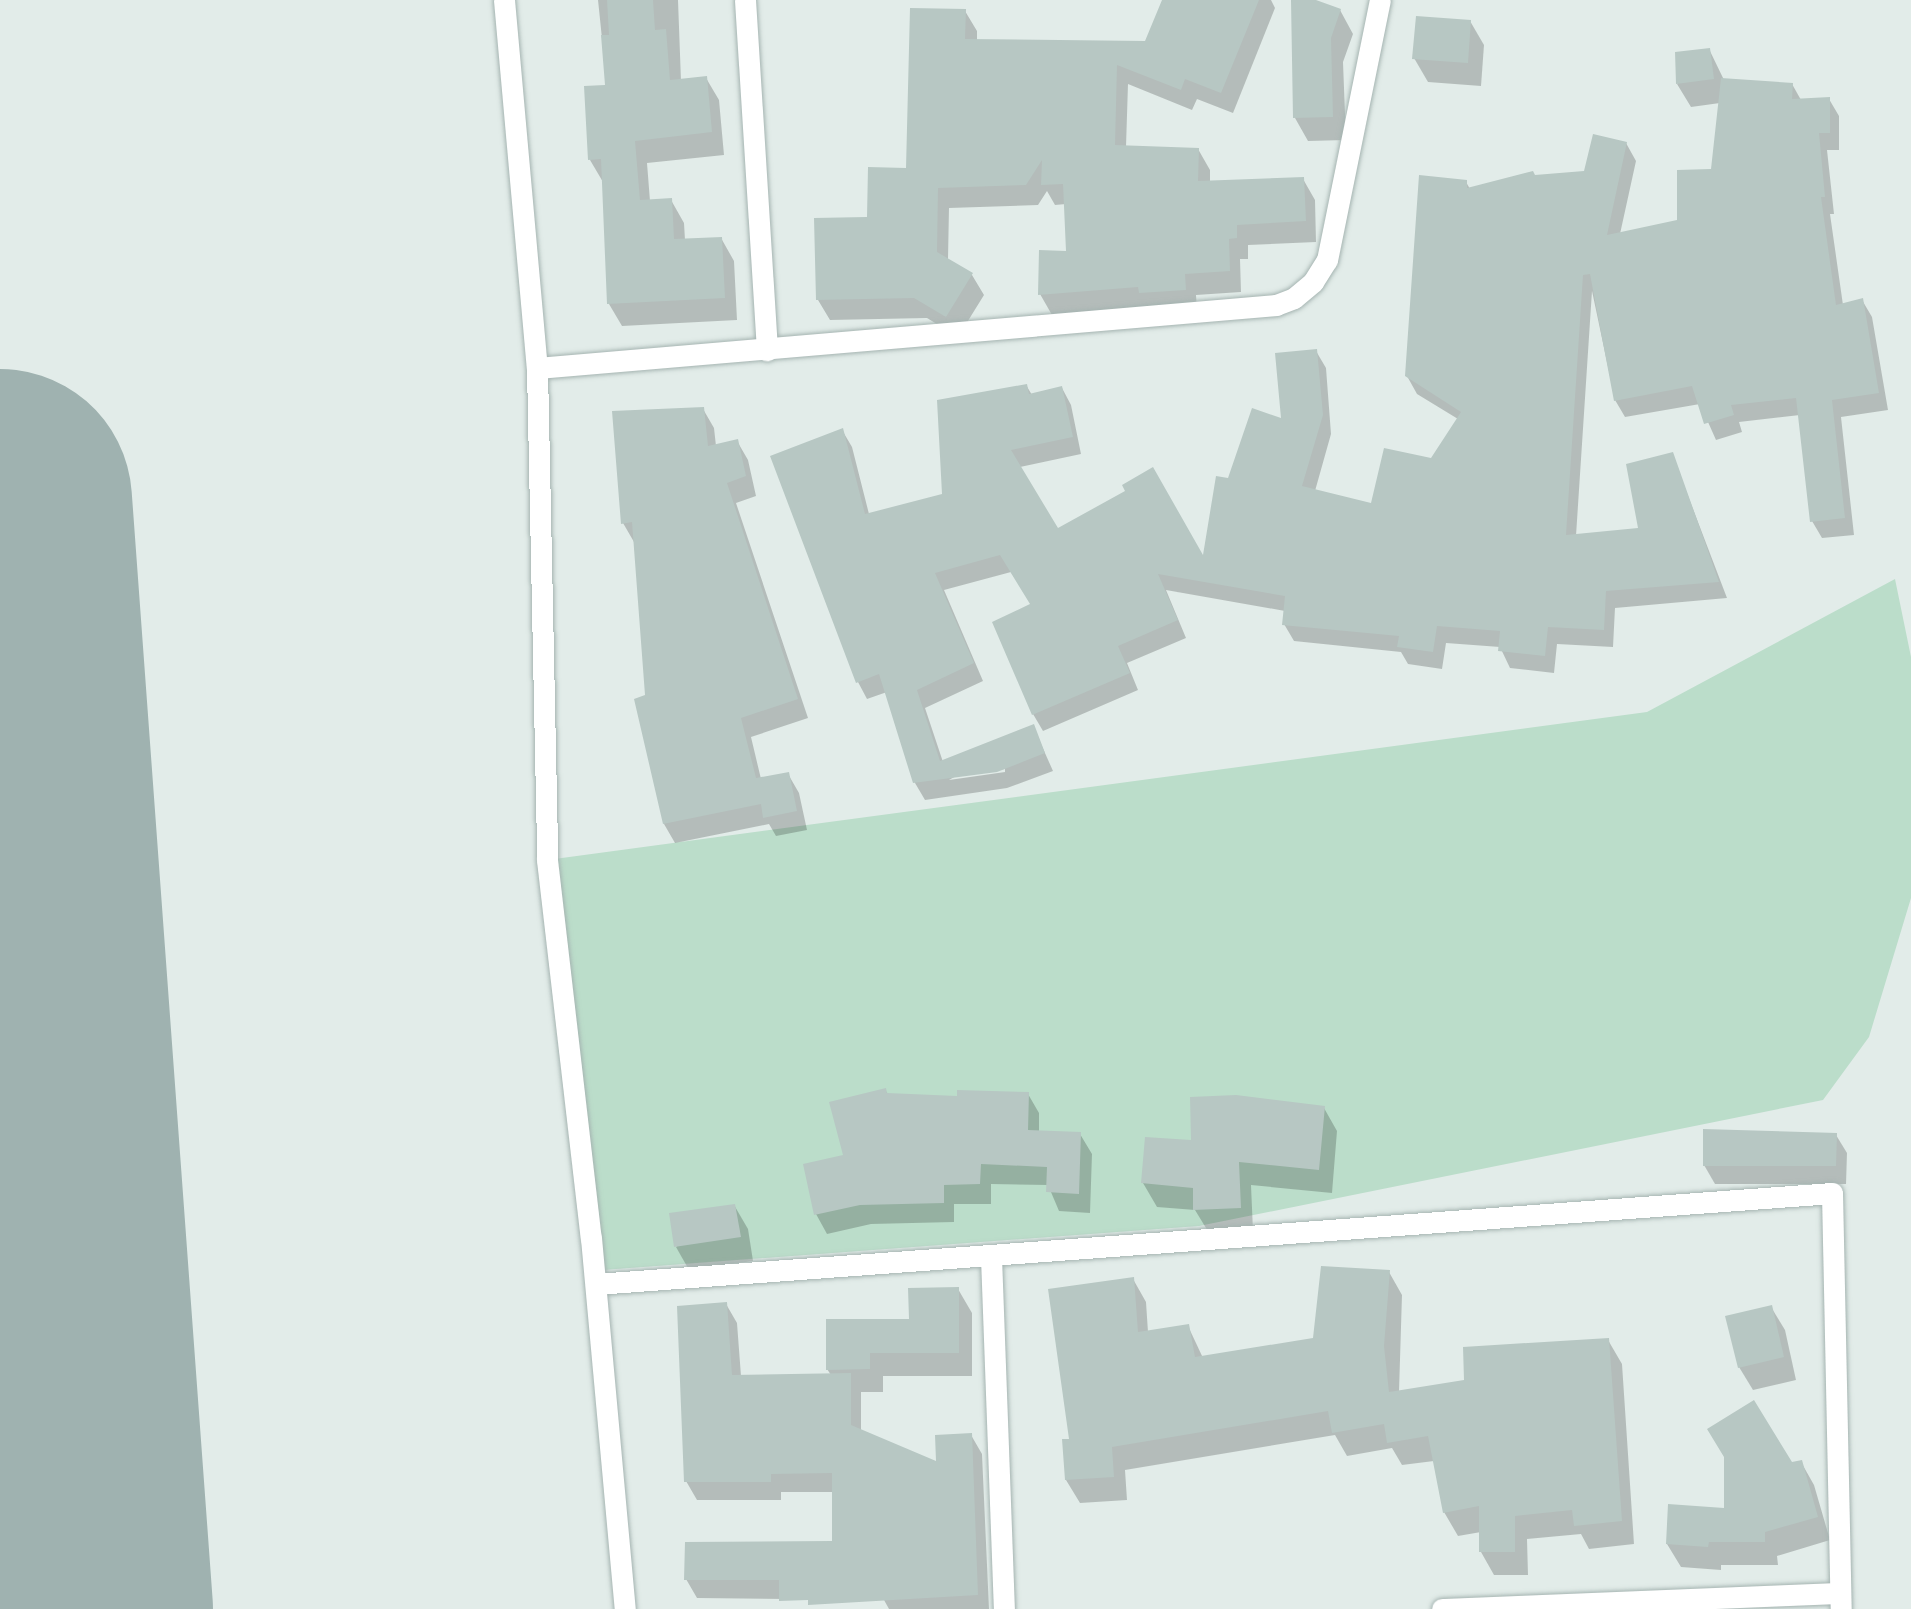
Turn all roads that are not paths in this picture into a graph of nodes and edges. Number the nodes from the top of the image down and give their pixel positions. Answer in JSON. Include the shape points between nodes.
{"nodes":[{"id":1,"x":503,"y":0,"type":"edge"},
{"id":2,"x":745,"y":0,"type":"edge"},
{"id":3,"x":1380,"y":0,"type":"edge"},
{"id":4,"x":767,"y":349,"type":"junction"},
{"id":5,"x":537,"y":368,"type":"junction"},
{"id":6,"x":991,"y":1257,"type":"junction"},
{"id":7,"x":596,"y":1284,"type":"junction"},
{"id":8,"x":1841,"y":1601,"type":"edge"},
{"id":9,"x":625,"y":1609,"type":"edge"},
{"id":10,"x":1004,"y":1609,"type":"edge"},
{"id":11,"x":1442,"y":1609,"type":"edge"}],
"edges":[{"from":1,"to":5,"type":"street"},
{"from":2,"to":4,"type":"street"},
{"from":3,"to":4,"type":"street","via":[[1327,260],[1313,282],[1294,298],[1276,305]]},
{"from":4,"to":5,"type":"street"},
{"from":5,"to":7,"type":"street","via":[[547,860]]},
{"from":6,"to":7,"type":"street"},
{"from":6,"to":8,"type":"street","via":[[1832,1193]]},
{"from":6,"to":10,"type":"street"},
{"from":7,"to":9,"type":"street"},
{"from":8,"to":11,"type":"street"}]}
